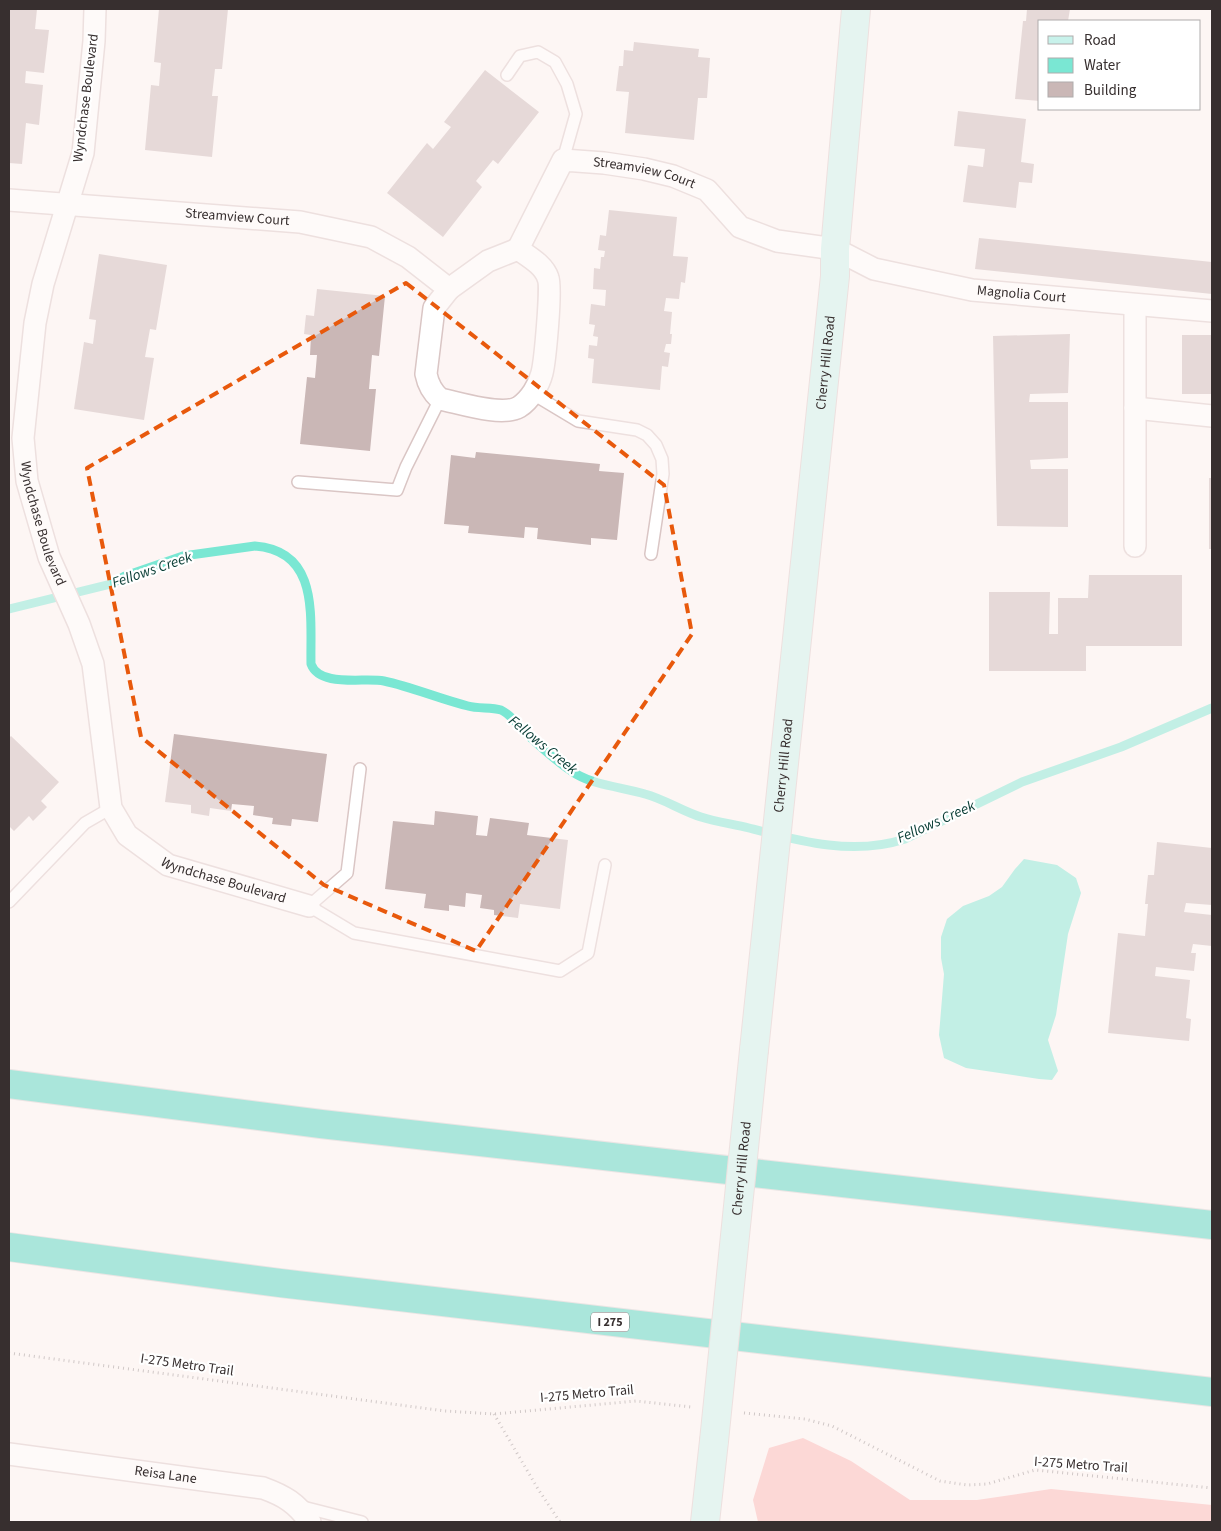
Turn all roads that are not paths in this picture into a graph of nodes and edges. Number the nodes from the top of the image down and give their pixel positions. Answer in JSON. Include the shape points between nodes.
{"nodes":[{"id":1,"x":95,"y":9,"type":"edge"},
{"id":2,"x":856,"y":9,"type":"edge"},
{"id":3,"x":507,"y":75,"type":"dead end"},
{"id":4,"x":562,"y":160,"type":"junction"},
{"id":5,"x":9,"y":200,"type":"edge"},
{"id":6,"x":66,"y":205,"type":"junction"},
{"id":7,"x":835,"y":249,"type":"junction"},
{"id":8,"x":518,"y":250,"type":"junction"},
{"id":9,"x":449,"y":289,"type":"junction"},
{"id":10,"x":1135,"y":305,"type":"junction"},
{"id":11,"x":1212,"y":311,"type":"edge"},
{"id":12,"x":533,"y":394,"type":"junction"},
{"id":13,"x":440,"y":399,"type":"junction"},
{"id":14,"x":1135,"y":408,"type":"junction"},
{"id":15,"x":1212,"y":416,"type":"edge"},
{"id":16,"x":298,"y":482,"type":"dead end"},
{"id":17,"x":1135,"y":546,"type":"dead end"},
{"id":18,"x":651,"y":554,"type":"dead end"},
{"id":19,"x":360,"y":769,"type":"dead end"},
{"id":20,"x":111,"y":808,"type":"junction"},
{"id":21,"x":605,"y":865,"type":"dead end"},
{"id":22,"x":9,"y":902,"type":"edge"},
{"id":23,"x":309,"y":906,"type":"junction"},
{"id":24,"x":9,"y":1084,"type":"edge"},
{"id":25,"x":1212,"y":1226,"type":"edge"},
{"id":26,"x":9,"y":1247,"type":"edge"},
{"id":27,"x":1212,"y":1392,"type":"edge"},
{"id":28,"x":9,"y":1454,"type":"edge"},
{"id":29,"x":295,"y":1504,"type":"junction"},
{"id":30,"x":310,"y":1522,"type":"edge"},
{"id":31,"x":362,"y":1522,"type":"edge"},
{"id":32,"x":705,"y":1522,"type":"edge"}],
"edges":[{"from":1,"to":6,"type":"street","name":"Wyndchase Boulevard","via":[[83,153]]},
{"from":2,"to":7,"type":"main road","name":"Cherry Hill Road"},
{"from":3,"to":4,"type":"lane","via":[[520,56],[538,52],[555,62],[567,84],[576,114]]},
{"from":4,"to":7,"type":"street","name":"Streamview Court","via":[[673,176],[707,190],[740,227],[777,241]]},
{"from":4,"to":8,"type":"street"},
{"from":5,"to":6,"type":"street","name":"Streamview Court"},
{"from":6,"to":9,"type":"street","name":"Streamview Court","via":[[309,224],[372,237],[408,256]]},
{"from":6,"to":20,"type":"street","name":"Wyndchase Boulevard","via":[[35,323],[23,438],[27,481],[49,557],[93,664]]},
{"from":7,"to":10,"type":"street","name":"Magnolia Court","via":[[874,269],[972,290]]},
{"from":7,"to":32,"type":"main road","name":"Cherry Hill Road","bridge":true,"via":[[835,276]]},
{"from":8,"to":9,"type":"street","via":[[488,261]]},
{"from":8,"to":12,"type":"street","via":[[545,270],[550,280],[542,373]]},
{"from":9,"to":13,"type":"street","via":[[434,308],[426,374],[434,394]]},
{"from":10,"to":11,"type":"street","name":"Magnolia Court"},
{"from":10,"to":14,"type":"street"},
{"from":12,"to":13,"type":"street","via":[[518,408],[500,411]]},
{"from":12,"to":18,"type":"lane","via":[[578,421],[637,430],[656,445],[662,458],[663,474]]},
{"from":13,"to":16,"type":"lane","via":[[397,490]]},
{"from":14,"to":15,"type":"street"},
{"from":14,"to":17,"type":"street"},
{"from":19,"to":23,"type":"lane","via":[[348,873]]},
{"from":20,"to":22,"type":"lane","via":[[85,822]]},
{"from":20,"to":23,"type":"street","name":"Wyndchase Boulevard","via":[[127,835],[168,865]]},
{"from":21,"to":23,"type":"lane","via":[[588,953],[560,971],[354,933]]},
{"from":24,"to":25,"type":"highway","via":[[322,1124]]},
{"from":26,"to":27,"type":"highway","number":"I 275","via":[[280,1283]]},
{"from":28,"to":29,"type":"street","name":"Reisa Lane","via":[[263,1488],[282,1494]]},
{"from":29,"to":30,"type":"street","name":"Reisa Lane"},
{"from":29,"to":31,"type":"lane"}]}
